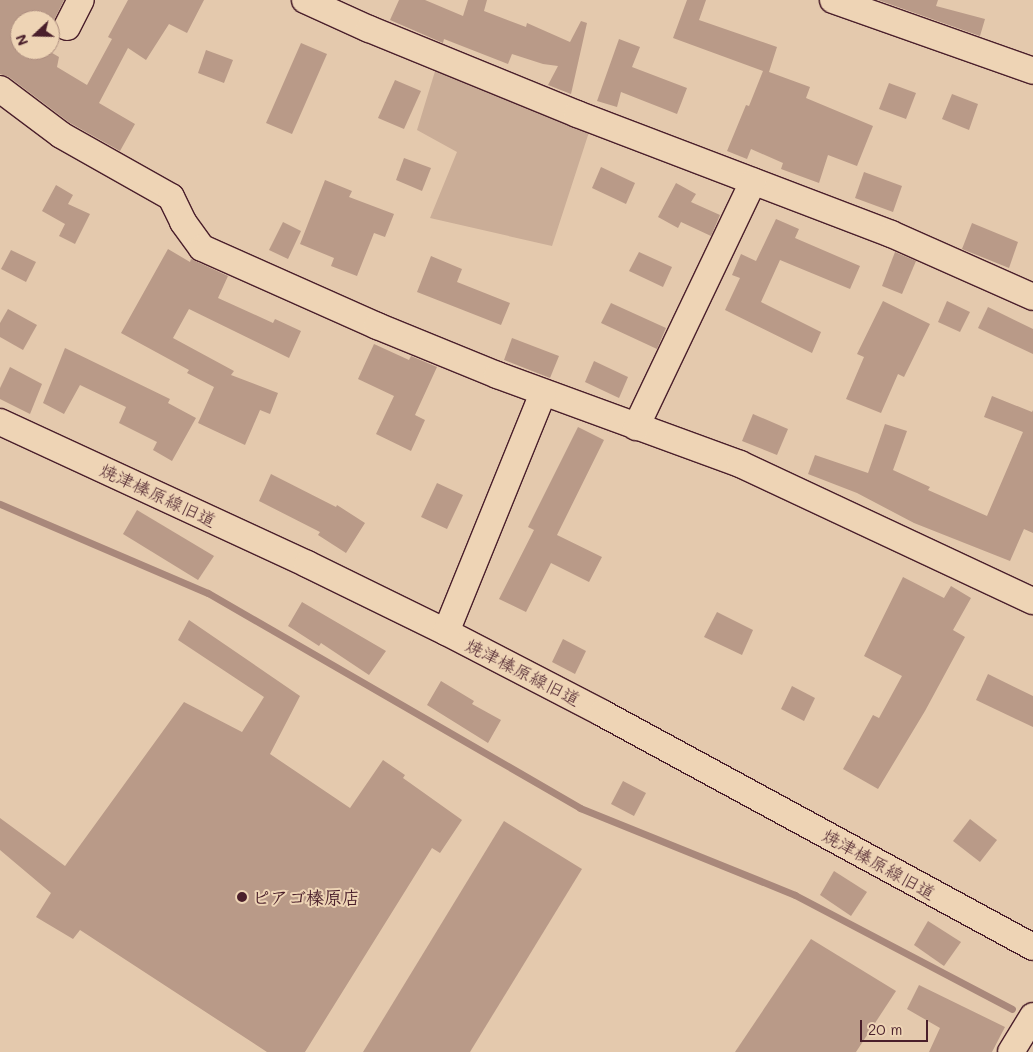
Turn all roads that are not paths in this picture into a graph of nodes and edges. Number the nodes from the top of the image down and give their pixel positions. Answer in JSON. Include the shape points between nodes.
{"nodes":[{"id":1,"x":81,"y":0,"type":"edge"},
{"id":2,"x":306,"y":0,"type":"edge"},
{"id":3,"x":833,"y":0,"type":"edge"},
{"id":4,"x":335,"y":6,"type":"edge"},
{"id":5,"x":67,"y":27,"type":"dead end"},
{"id":6,"x":1033,"y":71,"type":"edge"},
{"id":7,"x":0,"y":90,"type":"edge"},
{"id":8,"x":753,"y":182,"type":"junction"},
{"id":9,"x":1033,"y":297,"type":"edge"},
{"id":10,"x":543,"y":393,"type":"junction"},
{"id":11,"x":0,"y":422,"type":"edge"},
{"id":12,"x":636,"y":427,"type":"junction"},
{"id":13,"x":1033,"y":601,"type":"edge"},
{"id":14,"x":446,"y":632,"type":"junction"},
{"id":15,"x":1033,"y":947,"type":"edge"},
{"id":16,"x":1033,"y":1016,"type":"edge"},
{"id":17,"x":1011,"y":1052,"type":"edge"}],
"edges":[{"from":1,"to":5,"type":"street"},
{"from":2,"to":4,"type":"street"},
{"from":3,"to":6,"type":"street"},
{"from":4,"to":8,"type":"street","via":[[568,111]]},
{"from":7,"to":10,"type":"street","via":[[61,135],[171,197],[183,222],[202,248],[377,326]]},
{"from":8,"to":9,"type":"street","via":[[891,234]]},
{"from":8,"to":12,"type":"street"},
{"from":10,"to":12,"type":"street"},
{"from":10,"to":14,"type":"street"},
{"from":11,"to":14,"type":"street","name":"焼津榛原線旧道"},
{"from":12,"to":13,"type":"street","via":[[740,464]]},
{"from":14,"to":15,"type":"street","name":"焼津榛原線旧道"},
{"from":16,"to":17,"type":"street"}]}
